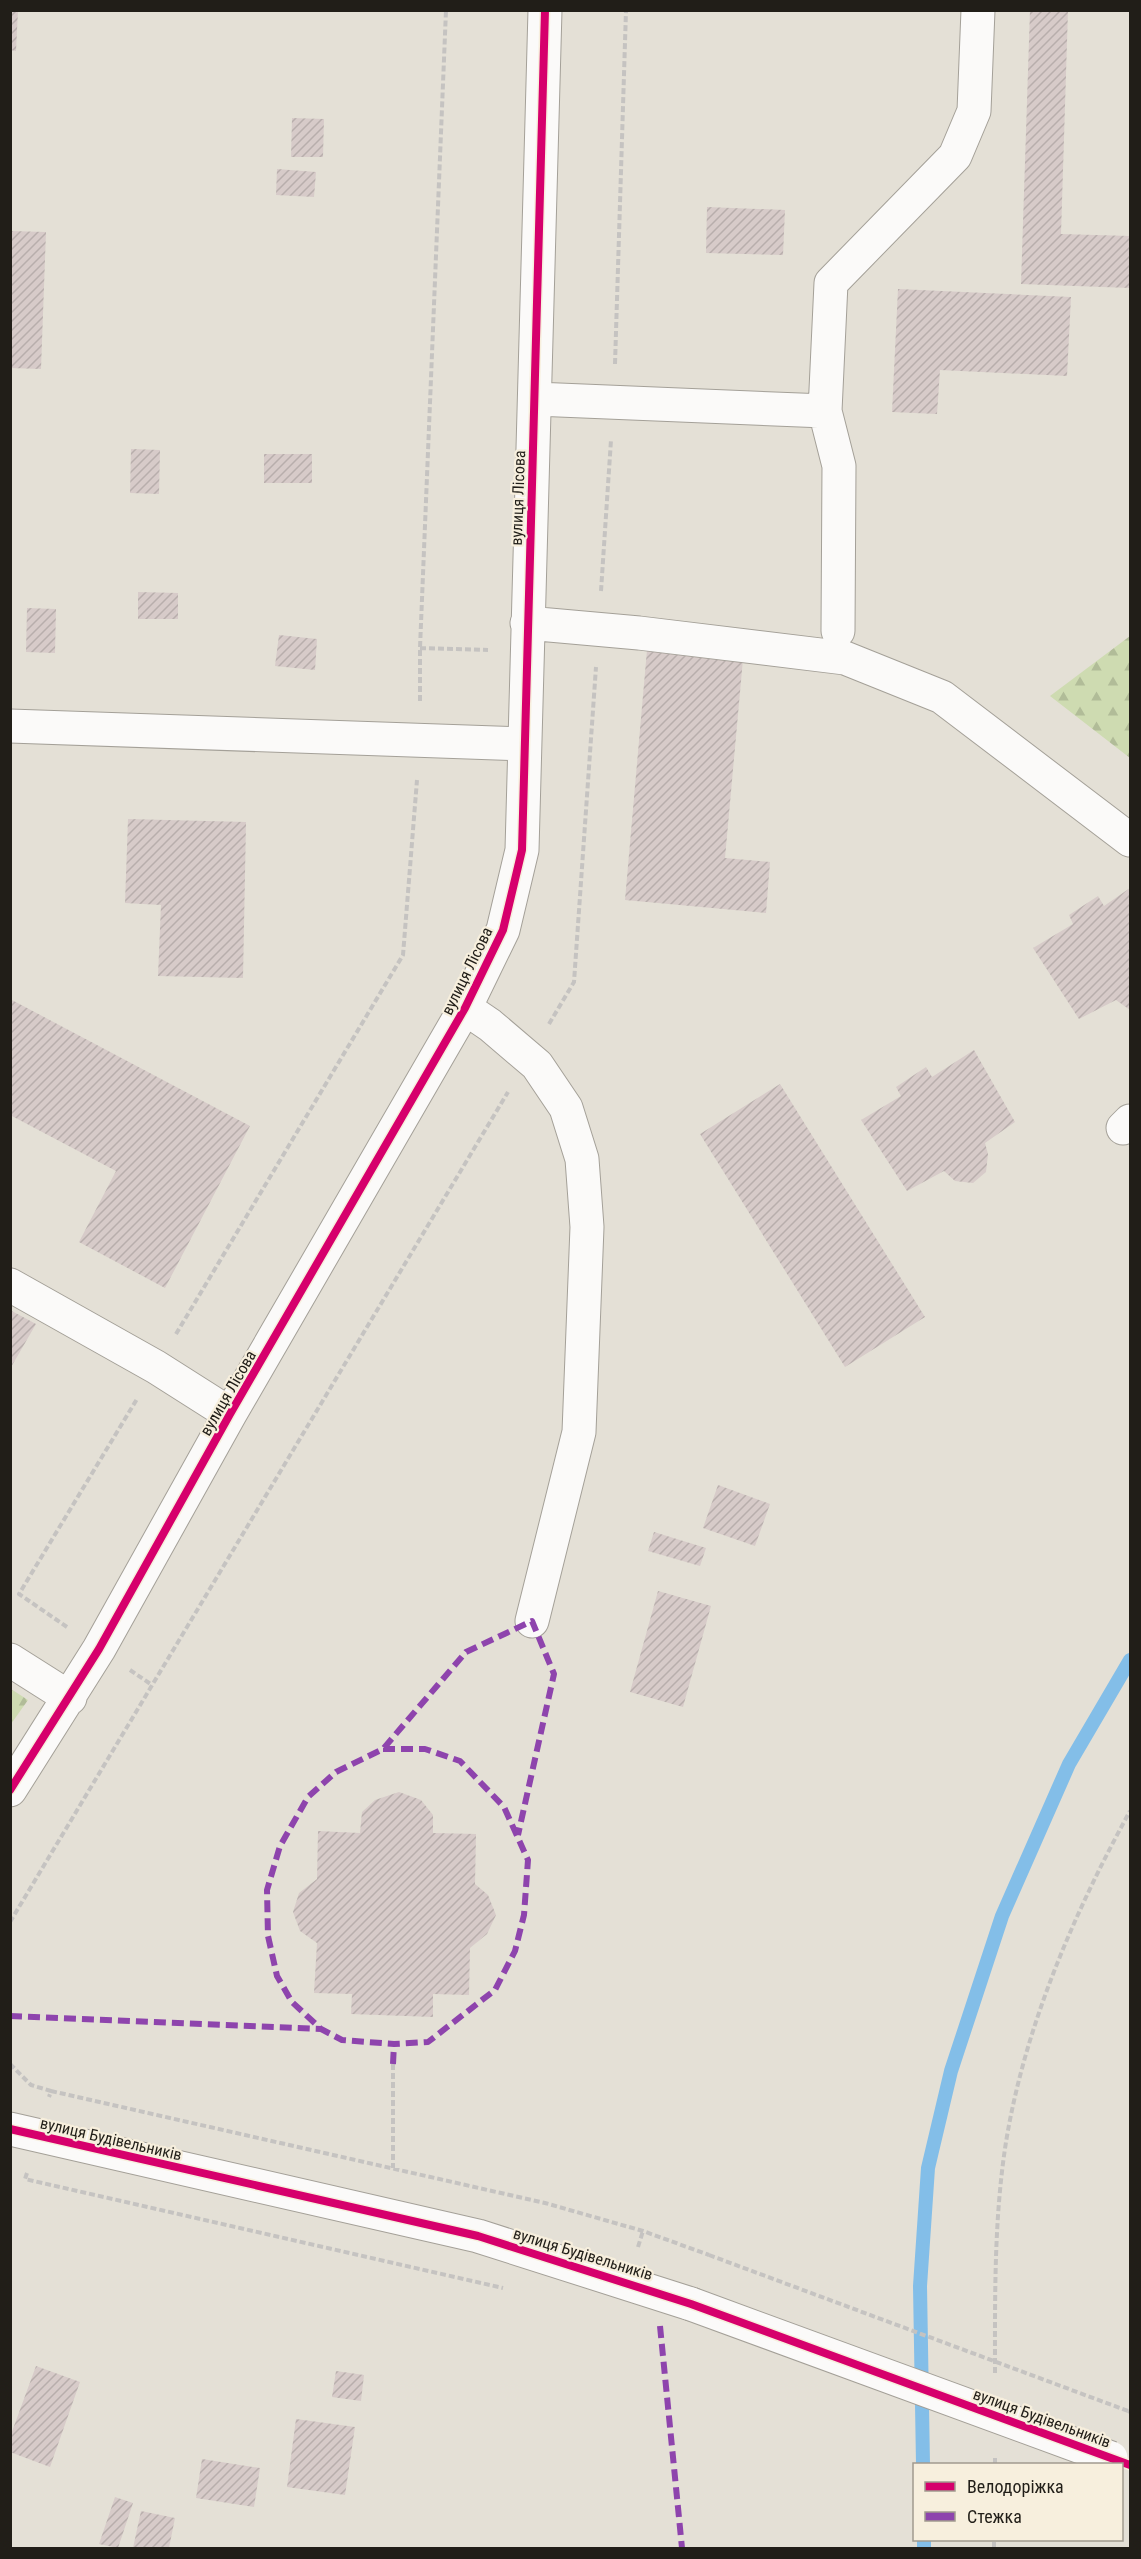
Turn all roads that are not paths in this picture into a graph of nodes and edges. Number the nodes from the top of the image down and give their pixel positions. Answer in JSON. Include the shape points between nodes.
{"nodes":[{"id":1,"x":545,"y":10,"type":"edge"},
{"id":2,"x":978,"y":10,"type":"edge"},
{"id":3,"x":535,"y":399,"type":"junction"},
{"id":4,"x":825,"y":411,"type":"junction"},
{"id":5,"x":528,"y":623,"type":"junction"},
{"id":6,"x":838,"y":632,"type":"dead end"},
{"id":7,"x":10,"y":726,"type":"edge"},
{"id":8,"x":524,"y":744,"type":"junction"},
{"id":9,"x":1131,"y":840,"type":"edge"},
{"id":10,"x":465,"y":1008,"type":"junction"},
{"id":11,"x":10,"y":1285,"type":"edge"},
{"id":12,"x":230,"y":1414,"type":"junction"},
{"id":13,"x":532,"y":1622,"type":"dead end"},
{"id":14,"x":10,"y":1660,"type":"edge"},
{"id":15,"x":70,"y":1698,"type":"junction"},
{"id":16,"x":10,"y":1790,"type":"edge"},
{"id":17,"x":10,"y":2129,"type":"edge"},
{"id":18,"x":1121,"y":2462,"type":"edge"}],
"edges":[{"from":1,"to":3,"type":"street","name":"вулиця Лісова"},
{"from":2,"to":4,"type":"street","via":[[974,111],[955,156],[831,282]]},
{"from":3,"to":4,"type":"street"},
{"from":3,"to":5,"type":"street","name":"вулиця Лісова"},
{"from":4,"to":6,"type":"street","via":[[839,466]]},
{"from":5,"to":8,"type":"street","name":"вулиця Лісова"},
{"from":5,"to":9,"type":"street","via":[[845,658],[942,697]]},
{"from":7,"to":8,"type":"street"},
{"from":8,"to":10,"type":"street","name":"вулиця Лісова","via":[[522,850],[503,930]]},
{"from":10,"to":12,"type":"street","name":"вулиця Лісова"},
{"from":10,"to":13,"type":"street","via":[[537,1065],[566,1107],[582,1159],[587,1227],[579,1432]]},
{"from":11,"to":12,"type":"street","via":[[156,1367]]},
{"from":12,"to":15,"type":"street","name":"вулиця Лісова"},
{"from":14,"to":15,"type":"street"},
{"from":15,"to":16,"type":"street","name":"вулиця Лісова"},
{"from":17,"to":18,"type":"street","name":"вулиця Будівельників","bridge":true,"via":[[478,2236],[691,2304]]}]}
